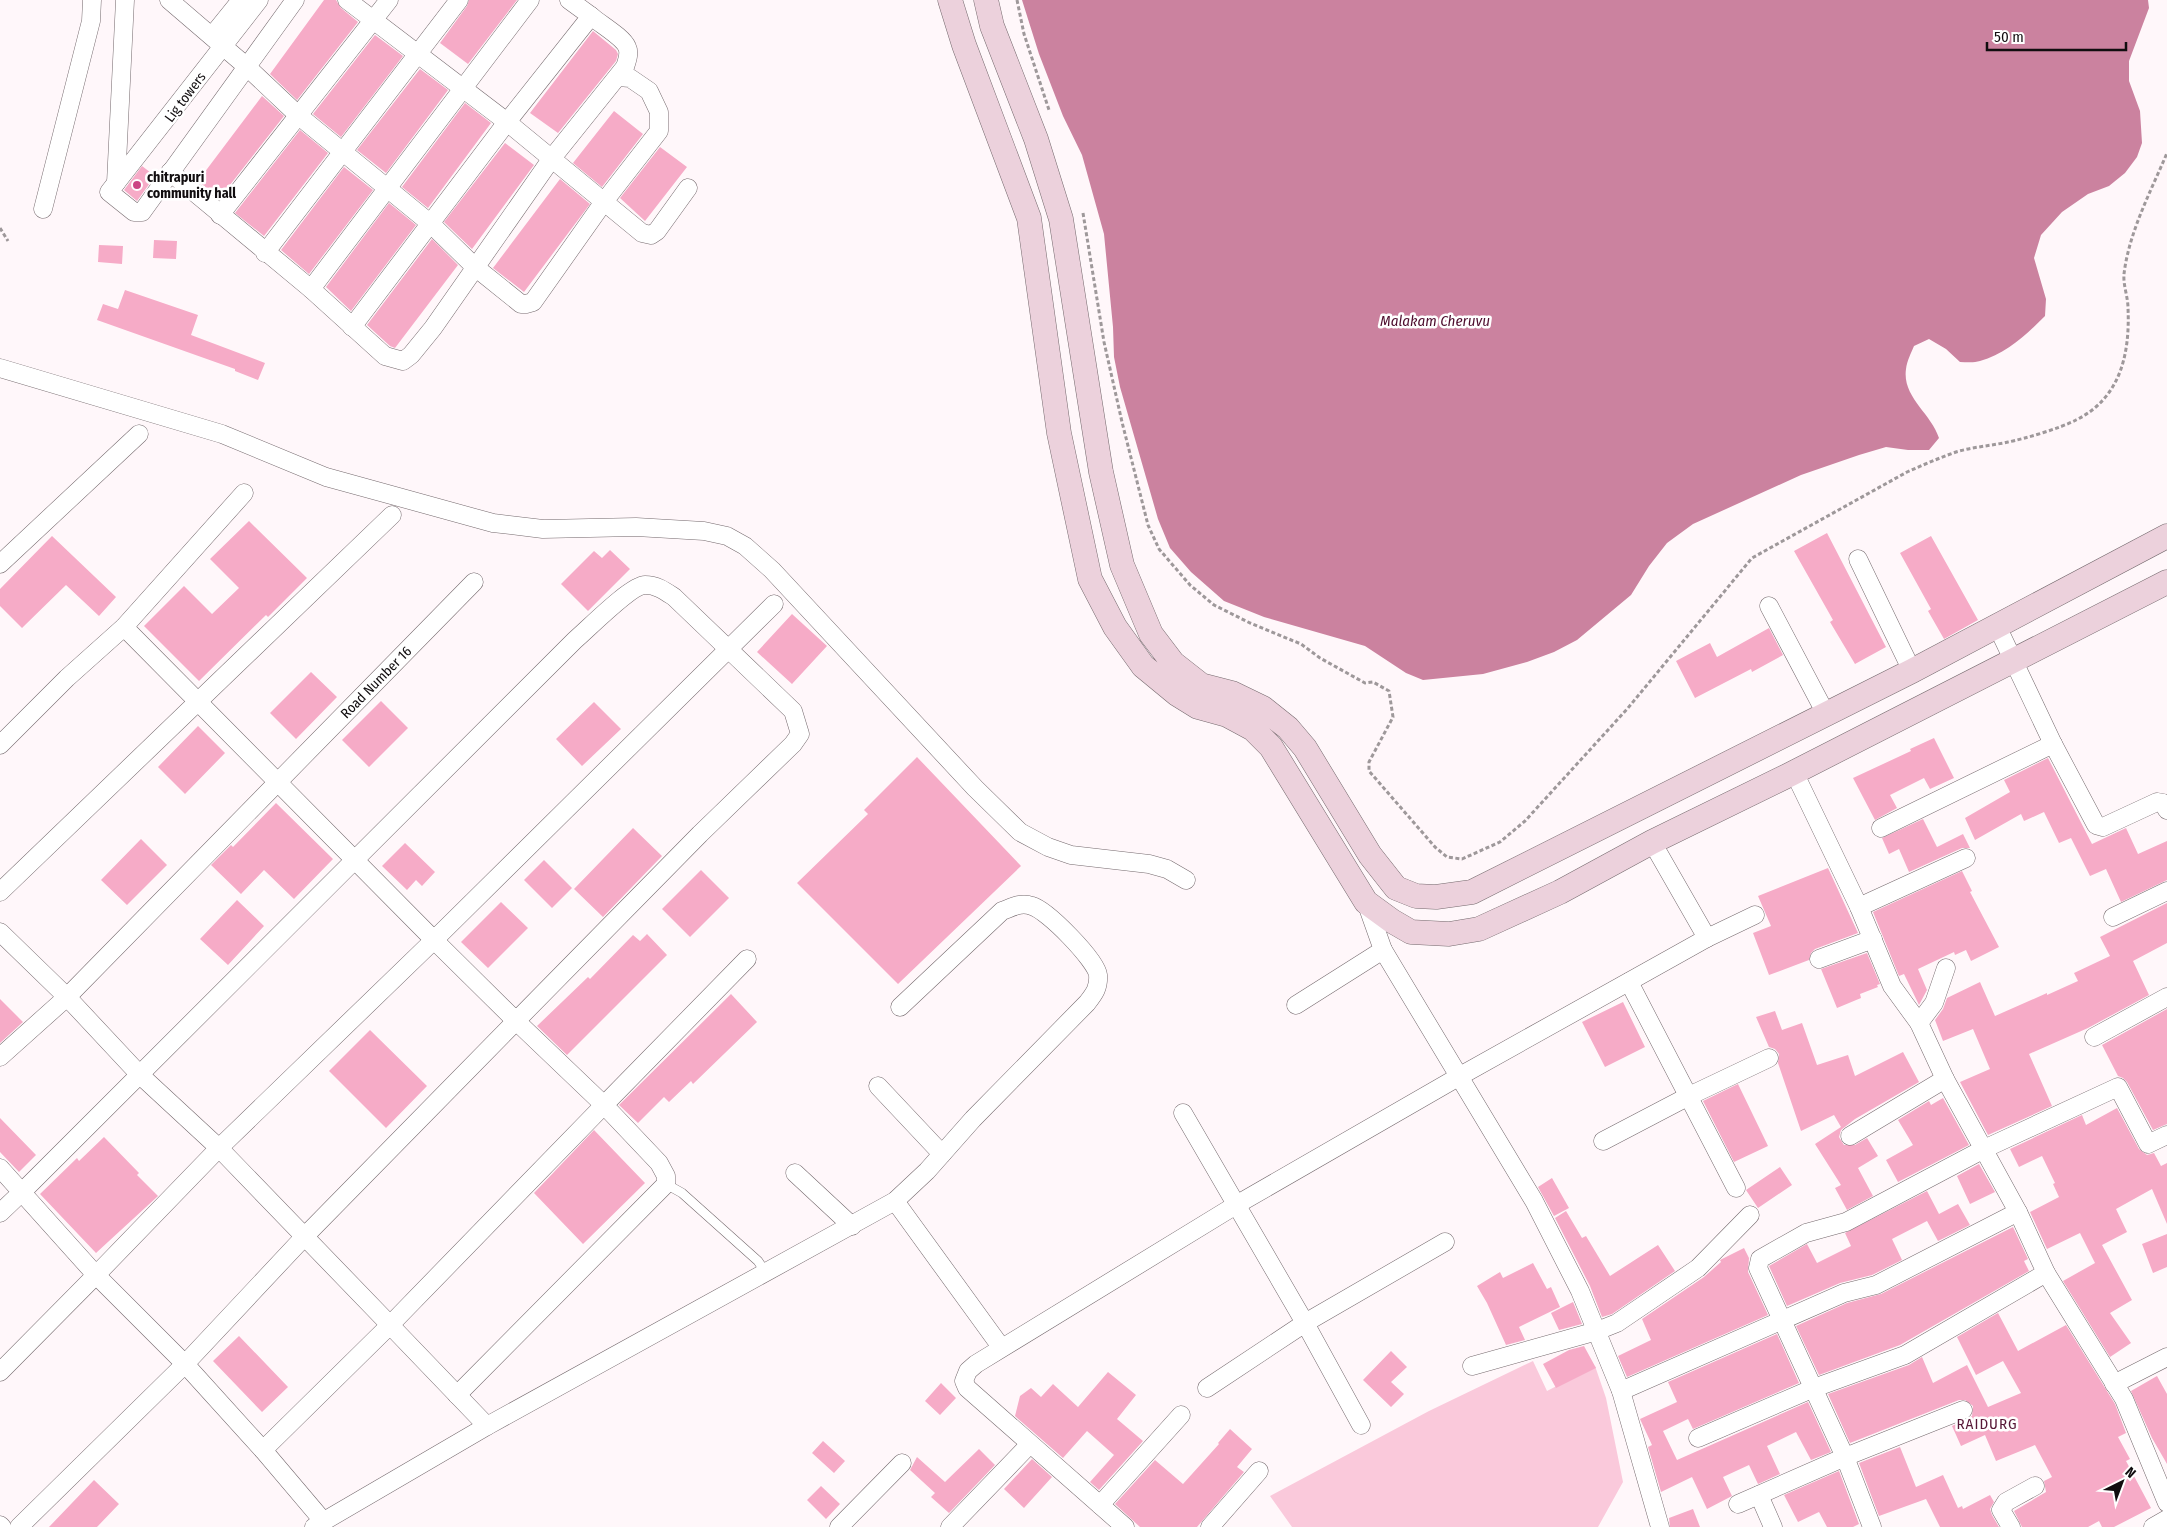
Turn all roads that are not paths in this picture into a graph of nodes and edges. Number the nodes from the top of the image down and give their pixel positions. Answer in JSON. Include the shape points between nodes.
{"nodes":[{"id":1,"x":92,"y":0,"type":"edge"},
{"id":2,"x":125,"y":0,"type":"edge"},
{"id":3,"x":241,"y":0,"type":"edge"},
{"id":4,"x":259,"y":0,"type":"edge"},
{"id":5,"x":295,"y":0,"type":"edge"},
{"id":6,"x":346,"y":0,"type":"edge"},
{"id":7,"x":389,"y":0,"type":"edge"},
{"id":8,"x":459,"y":0,"type":"edge"},
{"id":9,"x":530,"y":0,"type":"edge"},
{"id":10,"x":569,"y":0,"type":"edge"},
{"id":11,"x":950,"y":0,"type":"edge"},
{"id":12,"x":986,"y":0,"type":"edge"},
{"id":13,"x":175,"y":2,"type":"edge"},
{"id":14,"x":591,"y":16,"type":"junction"},
{"id":15,"x":373,"y":19,"type":"junction"},
{"id":16,"x":217,"y":42,"type":"junction"},
{"id":17,"x":418,"y":54,"type":"junction"},
{"id":18,"x":246,"y":66,"type":"junction"},
{"id":19,"x":618,"y":77,"type":"junction"},
{"id":20,"x":463,"y":88,"type":"junction"},
{"id":21,"x":299,"y":116,"type":"junction"},
{"id":22,"x":507,"y":122,"type":"junction"},
{"id":23,"x":343,"y":151,"type":"junction"},
{"id":24,"x":552,"y":158,"type":"junction"},
{"id":25,"x":170,"y":172,"type":"junction"},
{"id":26,"x":113,"y":188,"type":"junction"},
{"id":27,"x":387,"y":188,"type":"junction"},
{"id":28,"x":688,"y":188,"type":"dead end"},
{"id":29,"x":604,"y":203,"type":"junction"},
{"id":30,"x":43,"y":209,"type":"dead end"},
{"id":31,"x":220,"y":215,"type":"junction"},
{"id":32,"x":431,"y":224,"type":"junction"},
{"id":33,"x":265,"y":253,"type":"junction"},
{"id":34,"x":475,"y":267,"type":"junction"},
{"id":35,"x":310,"y":289,"type":"junction"},
{"id":36,"x":352,"y":327,"type":"junction"},
{"id":37,"x":0,"y":368,"type":"edge"},
{"id":38,"x":138,"y":434,"type":"dead end"},
{"id":39,"x":244,"y":493,"type":"dead end"},
{"id":40,"x":392,"y":515,"type":"dead end"},
{"id":41,"x":2167,"y":536,"type":"edge"},
{"id":42,"x":1858,"y":559,"type":"dead end"},
{"id":43,"x":0,"y":564,"type":"edge"},
{"id":44,"x":474,"y":582,"type":"dead end"},
{"id":45,"x":2167,"y":582,"type":"edge"},
{"id":46,"x":774,"y":604,"type":"dead end"},
{"id":47,"x":1769,"y":606,"type":"dead end"},
{"id":48,"x":1997,"y":626,"type":"junction"},
{"id":49,"x":124,"y":627,"type":"junction"},
{"id":50,"x":729,"y":650,"type":"junction"},
{"id":51,"x":2013,"y":661,"type":"junction"},
{"id":52,"x":1166,"y":670,"type":"junction"},
{"id":53,"x":1912,"y":670,"type":"junction"},
{"id":54,"x":199,"y":702,"type":"junction"},
{"id":55,"x":1826,"y":714,"type":"junction"},
{"id":56,"x":1288,"y":728,"type":"junction"},
{"id":57,"x":2053,"y":744,"type":"junction"},
{"id":58,"x":0,"y":745,"type":"edge"},
{"id":59,"x":1271,"y":747,"type":"junction"},
{"id":60,"x":1794,"y":772,"type":"junction"},
{"id":61,"x":277,"y":782,"type":"junction"},
{"id":62,"x":2167,"y":810,"type":"edge"},
{"id":63,"x":1881,"y":828,"type":"dead end"},
{"id":64,"x":1652,"y":842,"type":"junction"},
{"id":65,"x":1966,"y":858,"type":"dead end"},
{"id":66,"x":353,"y":861,"type":"junction"},
{"id":67,"x":1186,"y":880,"type":"dead end"},
{"id":68,"x":2167,"y":891,"type":"edge"},
{"id":69,"x":0,"y":892,"type":"edge"},
{"id":70,"x":1366,"y":902,"type":"junction"},
{"id":71,"x":1859,"y":907,"type":"junction"},
{"id":72,"x":1755,"y":915,"type":"dead end"},
{"id":73,"x":2113,"y":917,"type":"dead end"},
{"id":74,"x":0,"y":932,"type":"edge"},
{"id":75,"x":1707,"y":938,"type":"junction"},
{"id":76,"x":1873,"y":939,"type":"junction"},
{"id":77,"x":434,"y":940,"type":"junction"},
{"id":78,"x":1383,"y":950,"type":"junction"},
{"id":79,"x":747,"y":959,"type":"dead end"},
{"id":80,"x":1819,"y":959,"type":"dead end"},
{"id":81,"x":1946,"y":968,"type":"dead end"},
{"id":82,"x":1629,"y":982,"type":"junction"},
{"id":83,"x":67,"y":997,"type":"junction"},
{"id":84,"x":2167,"y":997,"type":"edge"},
{"id":85,"x":1296,"y":1006,"type":"dead end"},
{"id":86,"x":900,"y":1007,"type":"dead end"},
{"id":87,"x":516,"y":1021,"type":"junction"},
{"id":88,"x":1919,"y":1023,"type":"junction"},
{"id":89,"x":2094,"y":1037,"type":"dead end"},
{"id":90,"x":0,"y":1057,"type":"edge"},
{"id":91,"x":1769,"y":1058,"type":"dead end"},
{"id":92,"x":139,"y":1074,"type":"junction"},
{"id":93,"x":1460,"y":1076,"type":"junction"},
{"id":94,"x":1945,"y":1078,"type":"junction"},
{"id":95,"x":878,"y":1086,"type":"dead end"},
{"id":96,"x":1689,"y":1096,"type":"junction"},
{"id":97,"x":604,"y":1105,"type":"junction"},
{"id":98,"x":1183,"y":1113,"type":"dead end"},
{"id":99,"x":2167,"y":1135,"type":"edge"},
{"id":100,"x":1850,"y":1136,"type":"dead end"},
{"id":101,"x":1603,"y":1141,"type":"dead end"},
{"id":102,"x":219,"y":1148,"type":"junction"},
{"id":103,"x":1984,"y":1150,"type":"junction"},
{"id":104,"x":942,"y":1154,"type":"junction"},
{"id":105,"x":0,"y":1168,"type":"edge"},
{"id":106,"x":795,"y":1173,"type":"dead end"},
{"id":107,"x":666,"y":1184,"type":"junction"},
{"id":108,"x":1736,"y":1188,"type":"dead end"},
{"id":109,"x":22,"y":1192,"type":"junction"},
{"id":110,"x":895,"y":1201,"type":"junction"},
{"id":111,"x":1236,"y":1206,"type":"junction"},
{"id":112,"x":2018,"y":1212,"type":"junction"},
{"id":113,"x":0,"y":1213,"type":"edge"},
{"id":114,"x":1750,"y":1215,"type":"dead end"},
{"id":115,"x":852,"y":1226,"type":"junction"},
{"id":116,"x":305,"y":1236,"type":"junction"},
{"id":117,"x":1445,"y":1242,"type":"dead end"},
{"id":118,"x":766,"y":1273,"type":"junction"},
{"id":119,"x":2046,"y":1273,"type":"junction"},
{"id":120,"x":96,"y":1275,"type":"junction"},
{"id":121,"x":1782,"y":1322,"type":"junction"},
{"id":122,"x":1304,"y":1323,"type":"junction"},
{"id":123,"x":390,"y":1325,"type":"junction"},
{"id":124,"x":1597,"y":1331,"type":"junction"},
{"id":125,"x":1001,"y":1347,"type":"junction"},
{"id":126,"x":2167,"y":1357,"type":"edge"},
{"id":127,"x":185,"y":1364,"type":"junction"},
{"id":128,"x":1472,"y":1366,"type":"dead end"},
{"id":129,"x":0,"y":1372,"type":"edge"},
{"id":130,"x":2114,"y":1384,"type":"junction"},
{"id":131,"x":1207,"y":1388,"type":"dead end"},
{"id":132,"x":1814,"y":1388,"type":"junction"},
{"id":133,"x":1621,"y":1392,"type":"junction"},
{"id":134,"x":457,"y":1395,"type":"junction"},
{"id":135,"x":1963,"y":1410,"type":"dead end"},
{"id":136,"x":1181,"y":1415,"type":"dead end"},
{"id":137,"x":1361,"y":1425,"type":"dead end"},
{"id":138,"x":486,"y":1426,"type":"junction"},
{"id":139,"x":1698,"y":1438,"type":"dead end"},
{"id":140,"x":1030,"y":1444,"type":"junction"},
{"id":141,"x":263,"y":1450,"type":"junction"},
{"id":142,"x":1845,"y":1457,"type":"junction"},
{"id":143,"x":902,"y":1463,"type":"dead end"},
{"id":144,"x":1259,"y":1471,"type":"dead end"},
{"id":145,"x":2035,"y":1486,"type":"dead end"},
{"id":146,"x":1759,"y":1495,"type":"junction"},
{"id":147,"x":2167,"y":1503,"type":"edge"},
{"id":148,"x":1738,"y":1504,"type":"dead end"},
{"id":149,"x":1100,"y":1505,"type":"junction"},
{"id":150,"x":2167,"y":1520,"type":"edge"},
{"id":151,"x":319,"y":1525,"type":"edge"},
{"id":152,"x":20,"y":1527,"type":"edge"},
{"id":153,"x":839,"y":1527,"type":"edge"},
{"id":154,"x":950,"y":1527,"type":"edge"},
{"id":155,"x":1125,"y":1527,"type":"edge"},
{"id":156,"x":1210,"y":1527,"type":"edge"},
{"id":157,"x":1660,"y":1527,"type":"edge"},
{"id":158,"x":1773,"y":1527,"type":"edge"},
{"id":159,"x":1872,"y":1527,"type":"edge"},
{"id":160,"x":2011,"y":1527,"type":"edge"},
{"id":161,"x":2153,"y":1527,"type":"edge"}],
"edges":[{"from":1,"to":30,"type":"street","via":[[91,21]]},
{"from":2,"to":26,"type":"street"},
{"from":3,"to":16,"type":"street"},
{"from":4,"to":16,"type":"street","name":"Lig towers"},
{"from":5,"to":18,"type":"street"},
{"from":6,"to":15,"type":"street"},
{"from":7,"to":15,"type":"street"},
{"from":8,"to":17,"type":"street"},
{"from":9,"to":20,"type":"street"},
{"from":10,"to":14,"type":"street"},
{"from":11,"to":52,"type":"street","via":[[964,46],[1029,218],[1059,433],[1090,579],[1115,627],[1143,666]]},
{"from":12,"to":52,"type":"street","via":[[992,26],[1036,138],[1061,219],[1101,472],[1122,565]]},
{"from":13,"to":16,"type":"street"},
{"from":14,"to":19,"type":"street","via":[[628,48],[625,67]]},
{"from":14,"to":22,"type":"street"},
{"from":15,"to":17,"type":"street"},
{"from":15,"to":21,"type":"street"},
{"from":16,"to":18,"type":"street"},
{"from":16,"to":26,"type":"street","name":"Lig towers"},
{"from":17,"to":20,"type":"street"},
{"from":17,"to":23,"type":"street"},
{"from":18,"to":21,"type":"street"},
{"from":18,"to":25,"type":"street"},
{"from":19,"to":24,"type":"street"},
{"from":19,"to":29,"type":"street","via":[[630,78],[649,92],[659,112],[659,131]]},
{"from":20,"to":22,"type":"street"},
{"from":20,"to":27,"type":"street"},
{"from":21,"to":23,"type":"street"},
{"from":21,"to":31,"type":"street"},
{"from":22,"to":24,"type":"street"},
{"from":22,"to":32,"type":"street"},
{"from":23,"to":27,"type":"street"},
{"from":23,"to":33,"type":"street"},
{"from":24,"to":29,"type":"street"},
{"from":24,"to":34,"type":"street"},
{"from":25,"to":26,"type":"street","via":[[142,212],[134,212]]},
{"from":25,"to":31,"type":"street"},
{"from":27,"to":32,"type":"street"},
{"from":27,"to":35,"type":"street"},
{"from":28,"to":29,"type":"street","via":[[657,231],[650,235],[642,233]]},
{"from":29,"to":34,"type":"street","via":[[533,302],[521,304]]},
{"from":31,"to":33,"type":"street"},
{"from":32,"to":34,"type":"street"},
{"from":32,"to":36,"type":"street"},
{"from":33,"to":35,"type":"street"},
{"from":34,"to":36,"type":"street","via":[[428,334],[403,361],[385,356]]},
{"from":35,"to":36,"type":"street"},
{"from":37,"to":67,"type":"street","via":[[222,434],[326,477],[493,523],[542,529],[627,527],[704,530],[727,536],[745,546],[772,570],[1020,832],[1071,856],[1149,864],[1167,869]]},
{"from":38,"to":43,"type":"street"},
{"from":39,"to":49,"type":"street"},
{"from":40,"to":54,"type":"street"},
{"from":41,"to":48,"type":"street"},
{"from":42,"to":53,"type":"street"},
{"from":44,"to":61,"type":"street","name":"Road Number 16"},
{"from":45,"to":51,"type":"street"},
{"from":46,"to":50,"type":"street"},
{"from":47,"to":55,"type":"street"},
{"from":48,"to":51,"type":"street"},
{"from":48,"to":53,"type":"street"},
{"from":49,"to":54,"type":"street"},
{"from":49,"to":58,"type":"street"},
{"from":50,"to":66,"type":"street","via":[[674,597],[659,588],[644,585],[626,595],[575,640]]},
{"from":50,"to":77,"type":"street"},
{"from":50,"to":87,"type":"street","via":[[793,711],[800,734]]},
{"from":51,"to":57,"type":"street"},
{"from":51,"to":60,"type":"street"},
{"from":52,"to":56,"type":"street","via":[[1264,708]]},
{"from":52,"to":59,"type":"street","via":[[1177,694],[1198,707],[1227,715],[1253,730]]},
{"from":53,"to":55,"type":"street"},
{"from":54,"to":61,"type":"street"},
{"from":54,"to":69,"type":"street"},
{"from":55,"to":56,"type":"street","via":[[1472,892],[1436,897],[1416,896],[1396,888],[1370,855],[1305,748]]},
{"from":56,"to":59,"type":"street"},
{"from":57,"to":62,"type":"street","via":[[2099,827],[2157,802]]},
{"from":57,"to":63,"type":"street"},
{"from":59,"to":70,"type":"street"},
{"from":60,"to":64,"type":"street"},
{"from":60,"to":71,"type":"street"},
{"from":61,"to":66,"type":"street"},
{"from":61,"to":83,"type":"street","name":"Road Number 16"},
{"from":64,"to":70,"type":"street","via":[[1560,892],[1478,929],[1449,934],[1411,932]]},
{"from":64,"to":75,"type":"street"},
{"from":65,"to":71,"type":"street"},
{"from":66,"to":77,"type":"street"},
{"from":66,"to":92,"type":"street"},
{"from":68,"to":73,"type":"street"},
{"from":70,"to":78,"type":"street"},
{"from":71,"to":76,"type":"street"},
{"from":72,"to":75,"type":"street"},
{"from":74,"to":83,"type":"street"},
{"from":75,"to":82,"type":"street"},
{"from":76,"to":80,"type":"street"},
{"from":76,"to":88,"type":"street","via":[[1892,986]]},
{"from":77,"to":87,"type":"street"},
{"from":77,"to":102,"type":"street"},
{"from":78,"to":85,"type":"street"},
{"from":78,"to":93,"type":"street"},
{"from":79,"to":97,"type":"street"},
{"from":81,"to":88,"type":"street","via":[[1934,1003]]},
{"from":82,"to":93,"type":"street"},
{"from":82,"to":96,"type":"street"},
{"from":83,"to":90,"type":"street","name":"Road Number 16"},
{"from":83,"to":92,"type":"street"},
{"from":84,"to":89,"type":"street"},
{"from":86,"to":104,"type":"street","via":[[1002,911],[1020,904],[1044,912],[1091,959],[1098,974],[1098,989],[1087,1003]]},
{"from":87,"to":97,"type":"street"},
{"from":87,"to":116,"type":"street"},
{"from":88,"to":94,"type":"street"},
{"from":91,"to":96,"type":"street"},
{"from":92,"to":102,"type":"street"},
{"from":92,"to":109,"type":"street"},
{"from":93,"to":111,"type":"street"},
{"from":93,"to":124,"type":"street","via":[[1534,1202]]},
{"from":94,"to":100,"type":"street"},
{"from":94,"to":103,"type":"street"},
{"from":95,"to":104,"type":"street"},
{"from":96,"to":101,"type":"street"},
{"from":96,"to":108,"type":"street"},
{"from":97,"to":107,"type":"street","via":[[659,1163],[666,1176]]},
{"from":97,"to":123,"type":"street"},
{"from":98,"to":111,"type":"street"},
{"from":99,"to":103,"type":"street","via":[[2148,1144],[2118,1087]]},
{"from":102,"to":116,"type":"street"},
{"from":102,"to":120,"type":"street"},
{"from":103,"to":112,"type":"street"},
{"from":103,"to":121,"type":"street","via":[[1846,1222],[1806,1233],[1764,1255],[1758,1268]]},
{"from":104,"to":110,"type":"street"},
{"from":105,"to":109,"type":"street"},
{"from":106,"to":115,"type":"street"},
{"from":107,"to":118,"type":"lane","via":[[682,1193],[758,1261]]},
{"from":107,"to":134,"type":"street"},
{"from":109,"to":113,"type":"street"},
{"from":109,"to":120,"type":"street"},
{"from":110,"to":115,"type":"street"},
{"from":110,"to":125,"type":"street"},
{"from":111,"to":122,"type":"street"},
{"from":111,"to":125,"type":"street"},
{"from":112,"to":119,"type":"street"},
{"from":112,"to":121,"type":"street","via":[[1876,1285],[1844,1293]]},
{"from":114,"to":124,"type":"street","via":[[1698,1268],[1630,1315]]},
{"from":115,"to":118,"type":"street"},
{"from":116,"to":123,"type":"street"},
{"from":116,"to":127,"type":"street"},
{"from":117,"to":122,"type":"street"},
{"from":118,"to":138,"type":"street"},
{"from":119,"to":130,"type":"street"},
{"from":119,"to":132,"type":"street","via":[[1905,1355]]},
{"from":120,"to":127,"type":"street"},
{"from":120,"to":129,"type":"street"},
{"from":121,"to":132,"type":"street"},
{"from":121,"to":133,"type":"street"},
{"from":122,"to":131,"type":"street"},
{"from":122,"to":137,"type":"street"},
{"from":123,"to":134,"type":"street"},
{"from":123,"to":141,"type":"street"},
{"from":124,"to":128,"type":"street"},
{"from":124,"to":133,"type":"street"},
{"from":125,"to":140,"type":"street","via":[[968,1371],[964,1381],[967,1388]]},
{"from":126,"to":130,"type":"street"},
{"from":127,"to":141,"type":"street"},
{"from":127,"to":152,"type":"street"},
{"from":130,"to":147,"type":"street","via":[[2124,1399]]},
{"from":132,"to":139,"type":"street"},
{"from":132,"to":142,"type":"street"},
{"from":133,"to":157,"type":"street"},
{"from":134,"to":138,"type":"street"},
{"from":135,"to":142,"type":"street"},
{"from":136,"to":149,"type":"street"},
{"from":138,"to":151,"type":"street"},
{"from":140,"to":149,"type":"street"},
{"from":140,"to":154,"type":"street"},
{"from":141,"to":151,"type":"street"},
{"from":142,"to":146,"type":"street"},
{"from":142,"to":159,"type":"street"},
{"from":143,"to":153,"type":"street"},
{"from":144,"to":156,"type":"street"},
{"from":145,"to":160,"type":"street","via":[[2006,1502],[2001,1510]]},
{"from":146,"to":148,"type":"street"},
{"from":146,"to":158,"type":"street"},
{"from":149,"to":155,"type":"street"},
{"from":150,"to":161,"type":"street"}]}
